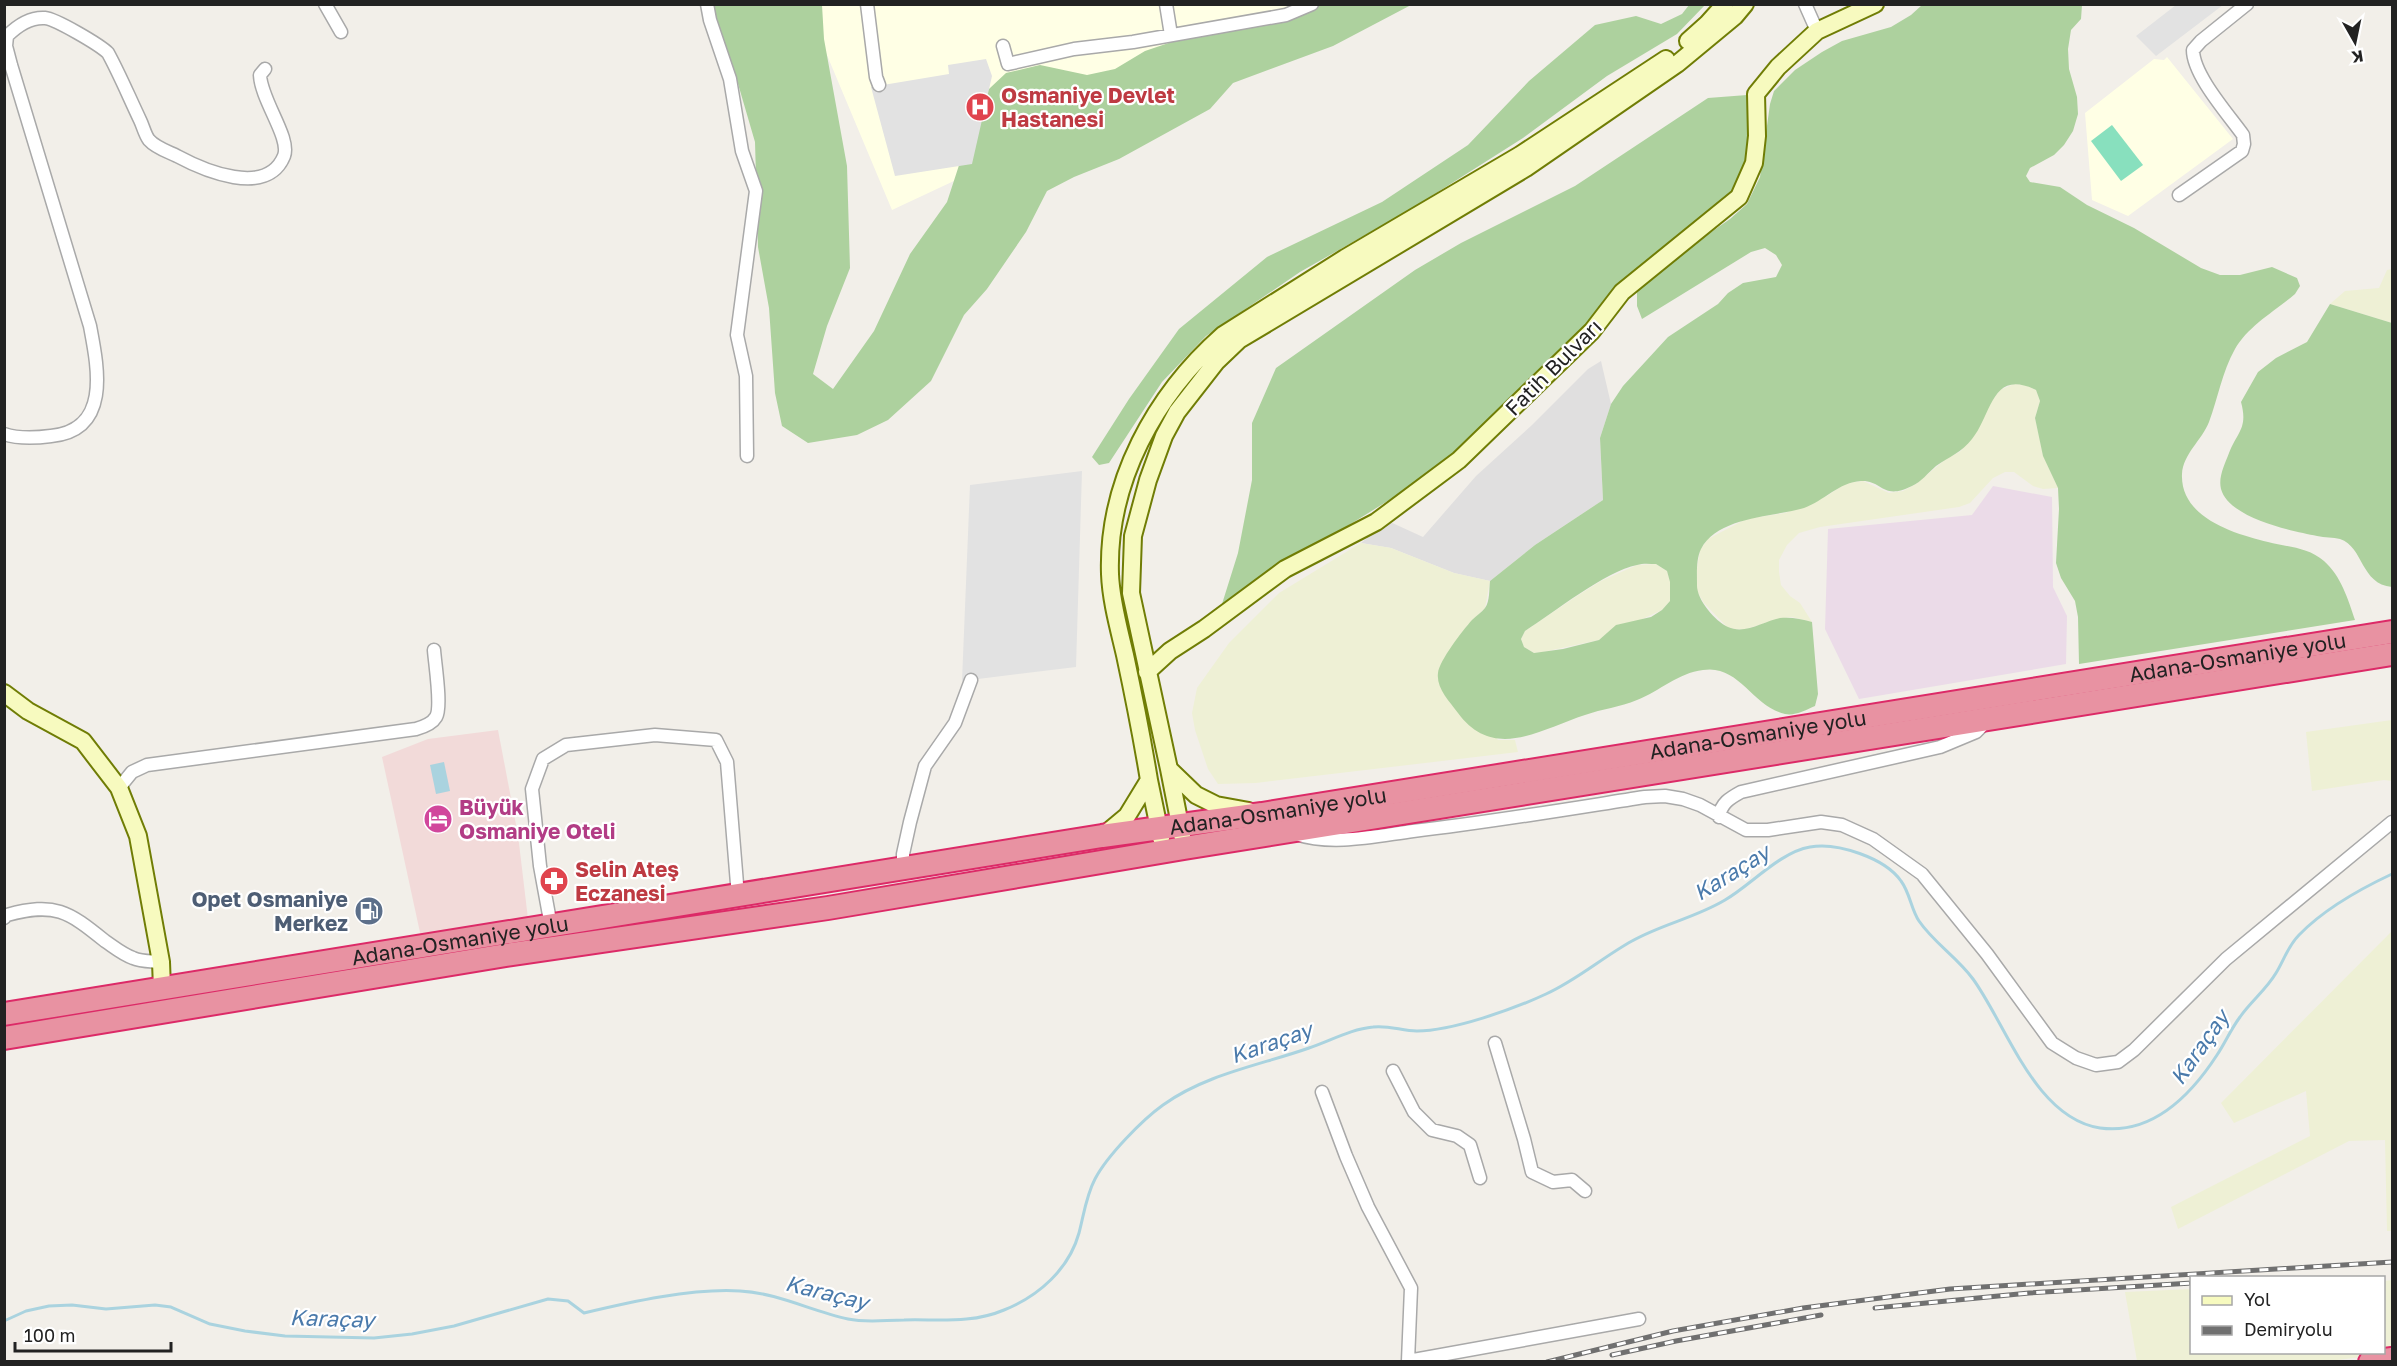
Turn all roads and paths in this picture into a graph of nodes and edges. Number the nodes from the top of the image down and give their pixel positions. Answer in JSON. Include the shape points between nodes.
{"nodes":[{"id":1,"x":324,"y":4,"type":"edge"},
{"id":2,"x":707,"y":4,"type":"edge"},
{"id":3,"x":867,"y":4,"type":"edge"},
{"id":4,"x":1166,"y":4,"type":"edge"},
{"id":5,"x":1312,"y":4,"type":"edge"},
{"id":6,"x":1725,"y":4,"type":"edge"},
{"id":7,"x":1745,"y":4,"type":"edge"},
{"id":8,"x":1805,"y":4,"type":"edge"},
{"id":9,"x":1875,"y":4,"type":"edge"},
{"id":10,"x":2247,"y":4,"type":"edge"},
{"id":11,"x":1817,"y":31,"type":"junction"},
{"id":12,"x":341,"y":32,"type":"dead end"},
{"id":13,"x":1171,"y":35,"type":"junction"},
{"id":14,"x":1003,"y":46,"type":"dead end"},
{"id":15,"x":266,"y":69,"type":"dead end"},
{"id":16,"x":879,"y":85,"type":"dead end"},
{"id":17,"x":2179,"y":195,"type":"dead end"},
{"id":18,"x":4,"y":434,"type":"edge"},
{"id":19,"x":747,"y":456,"type":"dead end"},
{"id":20,"x":2392,"y":632,"type":"edge"},
{"id":21,"x":434,"y":650,"type":"dead end"},
{"id":22,"x":2392,"y":654,"type":"edge"},
{"id":23,"x":1147,"y":672,"type":"junction"},
{"id":24,"x":971,"y":680,"type":"dead end"},
{"id":25,"x":4,"y":693,"type":"edge"},
{"id":26,"x":1988,"y":720,"type":"junction"},
{"id":27,"x":1169,"y":769,"type":"junction"},
{"id":28,"x":1149,"y":780,"type":"junction"},
{"id":29,"x":120,"y":788,"type":"junction"},
{"id":30,"x":1262,"y":814,"type":"junction"},
{"id":31,"x":1719,"y":817,"type":"junction"},
{"id":32,"x":2392,"y":822,"type":"edge"},
{"id":33,"x":1169,"y":826,"type":"junction"},
{"id":34,"x":1287,"y":832,"type":"junction"},
{"id":35,"x":1102,"y":836,"type":"junction"},
{"id":36,"x":1174,"y":850,"type":"junction"},
{"id":37,"x":903,"y":869,"type":"junction"},
{"id":38,"x":738,"y":896,"type":"junction"},
{"id":39,"x":4,"y":918,"type":"edge"},
{"id":40,"x":551,"y":926,"type":"junction"},
{"id":41,"x":160,"y":962,"type":"junction"},
{"id":42,"x":162,"y":988,"type":"junction"},
{"id":43,"x":4,"y":1014,"type":"edge"},
{"id":44,"x":4,"y":1038,"type":"edge"},
{"id":45,"x":1495,"y":1043,"type":"dead end"},
{"id":46,"x":1393,"y":1071,"type":"dead end"},
{"id":47,"x":1322,"y":1092,"type":"dead end"},
{"id":48,"x":1479,"y":1178,"type":"dead end"},
{"id":49,"x":1585,"y":1191,"type":"dead end"},
{"id":50,"x":1639,"y":1319,"type":"dead end"},
{"id":51,"x":2392,"y":1359,"type":"edge"},
{"id":52,"x":1408,"y":1361,"type":"edge"},
{"id":53,"x":2370,"y":1362,"type":"edge"}],
"edges":[{"from":1,"to":12,"type":"street"},
{"from":2,"to":19,"type":"street","via":[[730,79],[742,151],[756,190],[737,335],[746,376]]},
{"from":3,"to":16,"type":"street"},
{"from":4,"to":13,"type":"street"},
{"from":5,"to":13,"type":"street","via":[[1286,15]]},
{"from":6,"to":28,"type":"street","via":[[1672,54],[1549,136],[1223,335],[1167,398],[1144,430],[1131,461],[1110,539],[1110,577]]},
{"from":7,"to":23,"type":"street","via":[[1677,64],[1535,162],[1291,307],[1239,340],[1216,362],[1177,412],[1164,436],[1133,536],[1131,593]]},
{"from":8,"to":11,"type":"street"},
{"from":9,"to":11,"type":"street","name":"Fatih Bulvarı"},
{"from":10,"to":17,"type":"street","via":[[2193,50],[2193,60],[2202,76],[2243,135],[2242,151]]},
{"from":11,"to":23,"type":"street","name":"Fatih Bulvarı","via":[[1756,94],[1754,163],[1738,197],[1622,292],[1592,331],[1459,460],[1376,522],[1285,569],[1170,651]]},
{"from":13,"to":14,"type":"street","via":[[1074,49],[1008,64]]},
{"from":15,"to":18,"type":"street","via":[[260,75],[261,86],[286,145],[284,156],[266,174],[230,177],[202,169],[149,140],[108,53],[100,46],[46,18],[16,26],[6,36],[11,65],[90,326],[97,370],[94,409],[86,421],[59,435],[36,438]]},
{"from":20,"to":30,"type":"highway","name":"Adana-Osmaniye yolu"},
{"from":21,"to":29,"type":"street","via":[[438,707],[437,717],[429,724],[416,729],[147,765],[132,772]]},
{"from":22,"to":26,"type":"highway","name":"Adana-Osmaniye yolu"},
{"from":23,"to":27,"type":"street"},
{"from":24,"to":37,"type":"street","via":[[955,723],[925,766],[907,832]]},
{"from":25,"to":29,"type":"street","via":[[83,741]]},
{"from":26,"to":31,"type":"street","via":[[1976,732],[1940,747],[1741,792],[1729,798]]},
{"from":26,"to":34,"type":"highway","name":"Adana-Osmaniye yolu"},
{"from":27,"to":30,"type":"street","via":[[1196,795],[1216,805]]},
{"from":27,"to":33,"type":"street"},
{"from":28,"to":33,"type":"street"},
{"from":28,"to":35,"type":"street","via":[[1127,816]]},
{"from":29,"to":41,"type":"street","via":[[138,836]]},
{"from":30,"to":33,"type":"highway","name":"Adana-Osmaniye yolu"},
{"from":31,"to":32,"type":"street","via":[[1746,830],[1821,822],[1842,825],[1873,839],[1922,874],[2052,1043],[2096,1065],[2118,1062],[2134,1050],[2226,959]]},
{"from":31,"to":34,"type":"street","via":[[1700,805],[1665,796],[1349,839],[1314,840]]},
{"from":33,"to":35,"type":"highway","name":"Adana-Osmaniye yolu"},
{"from":33,"to":36,"type":"street"},
{"from":34,"to":36,"type":"highway","name":"Adana-Osmaniye yolu"},
{"from":35,"to":37,"type":"highway","name":"Adana-Osmaniye yolu"},
{"from":36,"to":44,"type":"highway","name":"Adana-Osmaniye yolu"},
{"from":37,"to":38,"type":"highway","name":"Adana-Osmaniye yolu"},
{"from":38,"to":40,"type":"highway","name":"Adana-Osmaniye yolu"},
{"from":38,"to":40,"type":"street","via":[[727,762],[716,741],[655,735],[566,745],[543,759],[532,789]]},
{"from":39,"to":41,"type":"street","via":[[28,909],[54,909],[76,917],[135,960]]},
{"from":40,"to":42,"type":"highway","name":"Adana-Osmaniye yolu"},
{"from":41,"to":42,"type":"street"},
{"from":42,"to":43,"type":"highway","name":"Adana-Osmaniye yolu"},
{"from":45,"to":49,"type":"street","via":[[1532,1173],[1553,1182],[1572,1180]]},
{"from":46,"to":48,"type":"street","via":[[1414,1112],[1432,1130],[1457,1136],[1470,1145]]},
{"from":47,"to":52,"type":"street","via":[[1368,1207],[1411,1288]]},
{"from":50,"to":52,"type":"street"},
{"from":51,"to":53,"type":"highway"}]}
